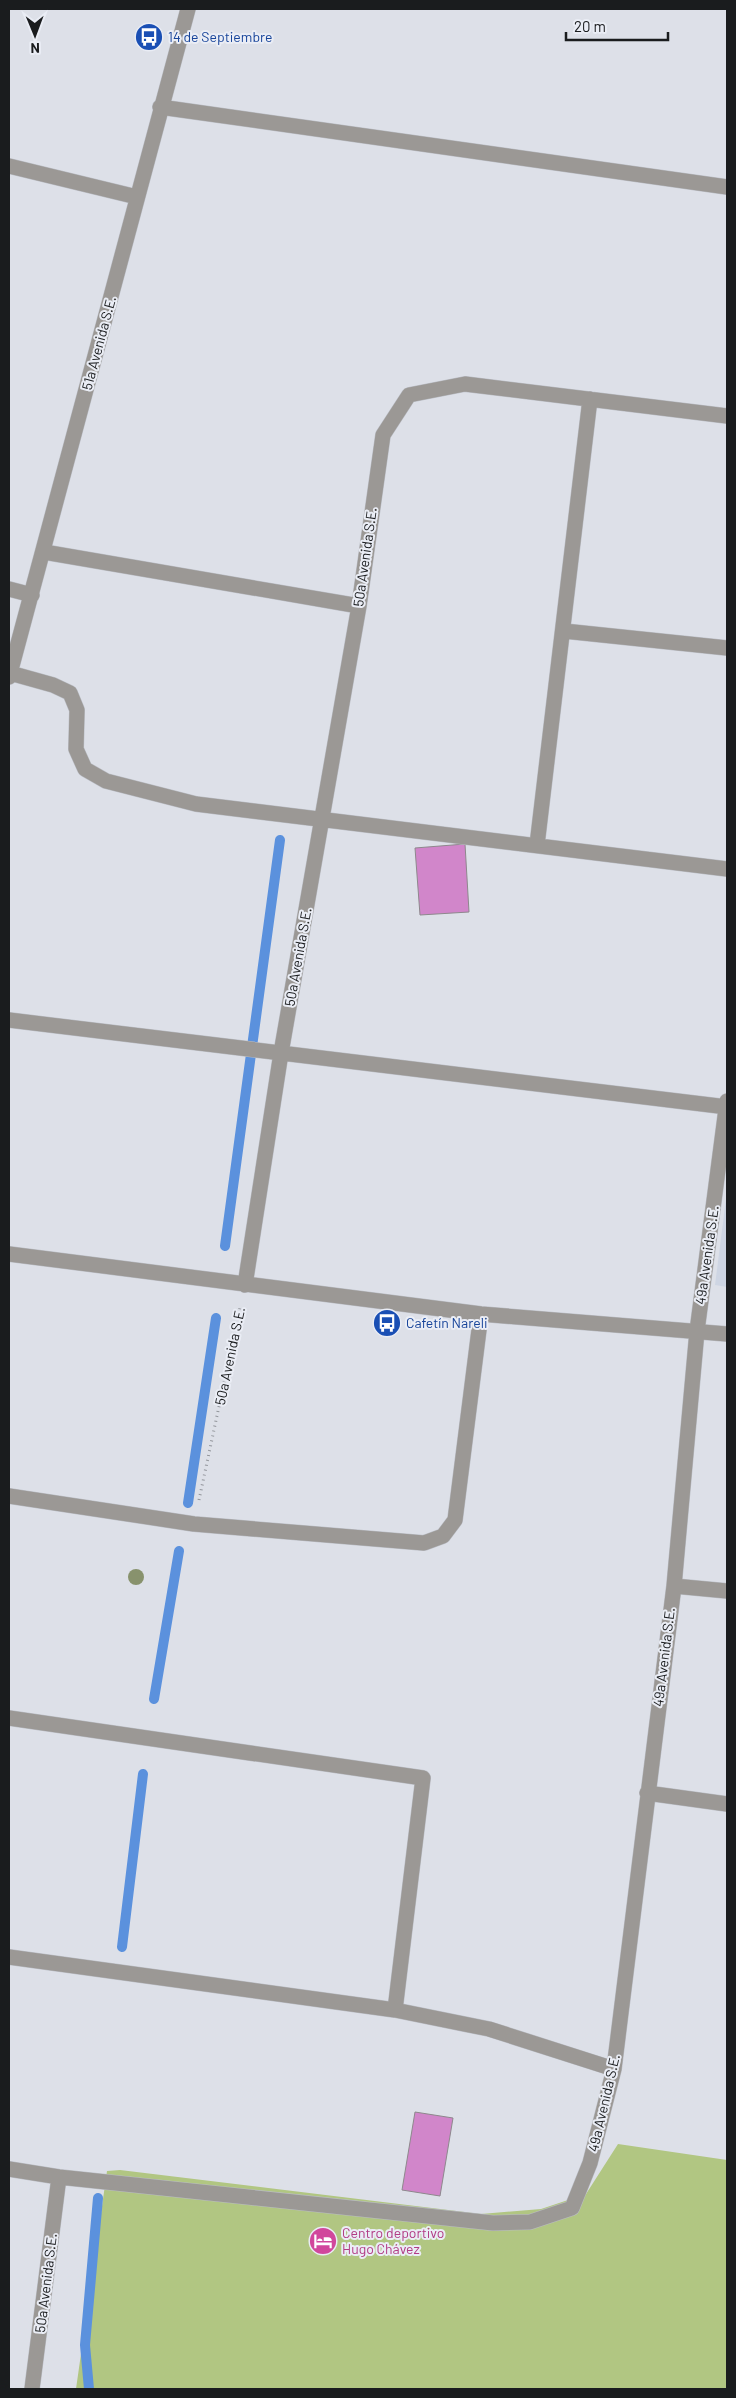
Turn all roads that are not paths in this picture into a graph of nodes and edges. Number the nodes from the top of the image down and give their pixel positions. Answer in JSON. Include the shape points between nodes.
{"nodes":[{"id":1,"x":188,"y":9,"type":"edge"},
{"id":2,"x":160,"y":107,"type":"junction"},
{"id":3,"x":9,"y":166,"type":"edge"},
{"id":4,"x":727,"y":186,"type":"edge"},
{"id":5,"x":137,"y":196,"type":"junction"},
{"id":6,"x":590,"y":399,"type":"junction"},
{"id":7,"x":727,"y":416,"type":"edge"},
{"id":8,"x":44,"y":552,"type":"junction"},
{"id":9,"x":9,"y":588,"type":"edge"},
{"id":10,"x":32,"y":595,"type":"junction"},
{"id":11,"x":358,"y":606,"type":"junction"},
{"id":12,"x":564,"y":631,"type":"junction"},
{"id":13,"x":727,"y":648,"type":"edge"},
{"id":14,"x":9,"y":675,"type":"edge"},
{"id":15,"x":323,"y":819,"type":"junction"},
{"id":16,"x":537,"y":845,"type":"junction"},
{"id":17,"x":727,"y":869,"type":"edge"},
{"id":18,"x":9,"y":1020,"type":"edge"},
{"id":19,"x":276,"y":1052,"type":"junction"},
{"id":20,"x":727,"y":1101,"type":"edge"},
{"id":21,"x":727,"y":1107,"type":"edge"},
{"id":22,"x":9,"y":1254,"type":"edge"},
{"id":23,"x":245,"y":1286,"type":"junction"},
{"id":24,"x":481,"y":1314,"type":"junction"},
{"id":25,"x":697,"y":1331,"type":"junction"},
{"id":26,"x":727,"y":1334,"type":"edge"},
{"id":27,"x":9,"y":1496,"type":"edge"},
{"id":28,"x":674,"y":1586,"type":"junction"},
{"id":29,"x":727,"y":1591,"type":"edge"},
{"id":30,"x":9,"y":1718,"type":"edge"},
{"id":31,"x":647,"y":1793,"type":"junction"},
{"id":32,"x":727,"y":1804,"type":"edge"},
{"id":33,"x":9,"y":1957,"type":"edge"},
{"id":34,"x":395,"y":2010,"type":"junction"},
{"id":35,"x":614,"y":2069,"type":"junction"},
{"id":36,"x":9,"y":2169,"type":"edge"},
{"id":37,"x":59,"y":2177,"type":"junction"},
{"id":38,"x":32,"y":2389,"type":"edge"}],
"edges":[{"from":1,"to":2,"type":"street","name":"51a Avenida S.E."},
{"from":2,"to":4,"type":"street"},
{"from":2,"to":5,"type":"street","name":"51a Avenida S.E."},
{"from":3,"to":5,"type":"street"},
{"from":5,"to":8,"type":"street","name":"51a Avenida S.E."},
{"from":6,"to":7,"type":"street"},
{"from":6,"to":11,"type":"street","name":"50a Avenida S.E.","via":[[465,384],[409,394],[383,435]]},
{"from":6,"to":12,"type":"street"},
{"from":8,"to":10,"type":"street","name":"51a Avenida S.E."},
{"from":8,"to":11,"type":"street"},
{"from":9,"to":10,"type":"street"},
{"from":10,"to":14,"type":"street","name":"51a Avenida S.E."},
{"from":11,"to":15,"type":"street","name":"50a Avenida S.E."},
{"from":12,"to":13,"type":"street"},
{"from":12,"to":16,"type":"street"},
{"from":14,"to":15,"type":"street","via":[[53,684],[70,693],[77,710],[76,749],[85,769],[106,781],[196,804]]},
{"from":15,"to":16,"type":"street"},
{"from":15,"to":19,"type":"street","name":"50a Avenida S.E."},
{"from":16,"to":17,"type":"street"},
{"from":18,"to":19,"type":"street"},
{"from":19,"to":21,"type":"street"},
{"from":19,"to":23,"type":"street","name":"50a Avenida S.E."},
{"from":20,"to":21,"type":"street","name":"49a Avenida S.E."},
{"from":21,"to":25,"type":"street","name":"49a Avenida S.E."},
{"from":22,"to":23,"type":"street"},
{"from":23,"to":24,"type":"street"},
{"from":24,"to":25,"type":"street"},
{"from":24,"to":27,"type":"street","via":[[455,1520],[443,1536],[424,1543],[194,1524]]},
{"from":25,"to":26,"type":"street"},
{"from":25,"to":28,"type":"street","name":"49a Avenida S.E."},
{"from":28,"to":29,"type":"street"},
{"from":28,"to":31,"type":"street","name":"49a Avenida S.E."},
{"from":30,"to":34,"type":"street","via":[[423,1778]]},
{"from":31,"to":32,"type":"street"},
{"from":31,"to":35,"type":"street","name":"49a Avenida S.E."},
{"from":33,"to":34,"type":"street"},
{"from":34,"to":35,"type":"street","via":[[489,2029]]},
{"from":35,"to":37,"type":"street","name":"49a Avenida S.E.","via":[[590,2163],[572,2208],[530,2222],[493,2223]]},
{"from":36,"to":37,"type":"street"},
{"from":37,"to":38,"type":"street","name":"50a Avenida S.E."}]}
